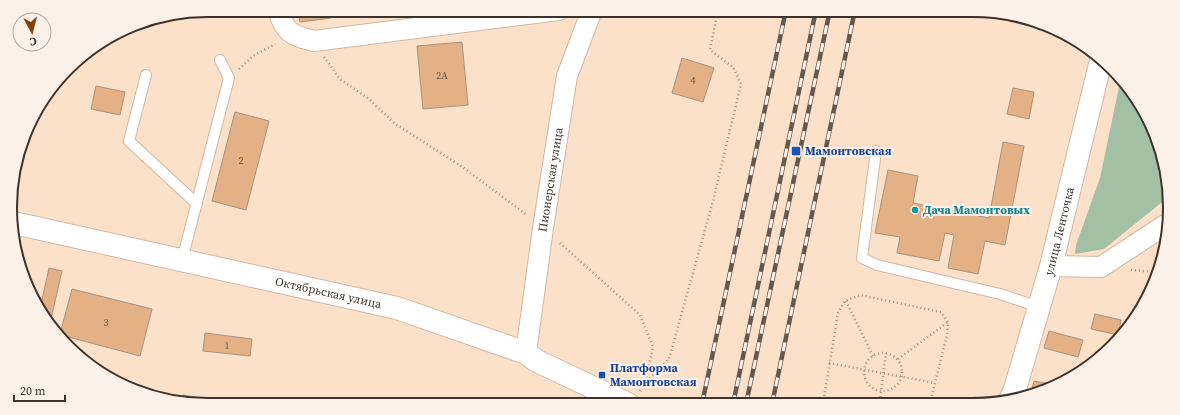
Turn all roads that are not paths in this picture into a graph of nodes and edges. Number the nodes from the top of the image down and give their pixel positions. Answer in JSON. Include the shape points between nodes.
{"nodes":[{"id":1,"x":280,"y":17,"type":"edge"},
{"id":2,"x":504,"y":17,"type":"edge"},
{"id":3,"x":589,"y":17,"type":"edge"},
{"id":4,"x":220,"y":60,"type":"dead end"},
{"id":5,"x":1100,"y":66,"type":"edge"},
{"id":6,"x":146,"y":75,"type":"dead end"},
{"id":7,"x":876,"y":150,"type":"dead end"},
{"id":8,"x":196,"y":204,"type":"junction"},
{"id":9,"x":18,"y":224,"type":"edge"},
{"id":10,"x":1162,"y":228,"type":"edge"},
{"id":11,"x":182,"y":260,"type":"junction"},
{"id":12,"x":1051,"y":266,"type":"junction"},
{"id":13,"x":1039,"y":307,"type":"junction"},
{"id":14,"x":526,"y":353,"type":"junction"},
{"id":15,"x":1013,"y":394,"type":"edge"},
{"id":16,"x":615,"y":398,"type":"edge"}],
"edges":[{"from":1,"to":2,"type":"street","via":[[283,26],[293,36],[314,41]]},
{"from":3,"to":14,"type":"street","name":"Пионерская улица","via":[[568,76]]},
{"from":4,"to":8,"type":"lane","via":[[229,78]]},
{"from":5,"to":12,"type":"street","name":"улица Ленточка"},
{"from":6,"to":8,"type":"lane","via":[[129,141]]},
{"from":7,"to":13,"type":"lane","via":[[862,258],[877,265],[1000,294]]},
{"from":8,"to":11,"type":"lane"},
{"from":9,"to":11,"type":"street","name":"Октябрьская улица"},
{"from":10,"to":12,"type":"street","via":[[1101,267]]},
{"from":11,"to":14,"type":"street","name":"Октябрьская улица","via":[[397,308]]},
{"from":12,"to":13,"type":"street","name":"улица Ленточка"},
{"from":13,"to":15,"type":"street","name":"улица Ленточка"},
{"from":14,"to":16,"type":"street","name":"Октябрьская улица","via":[[537,361]]}]}
